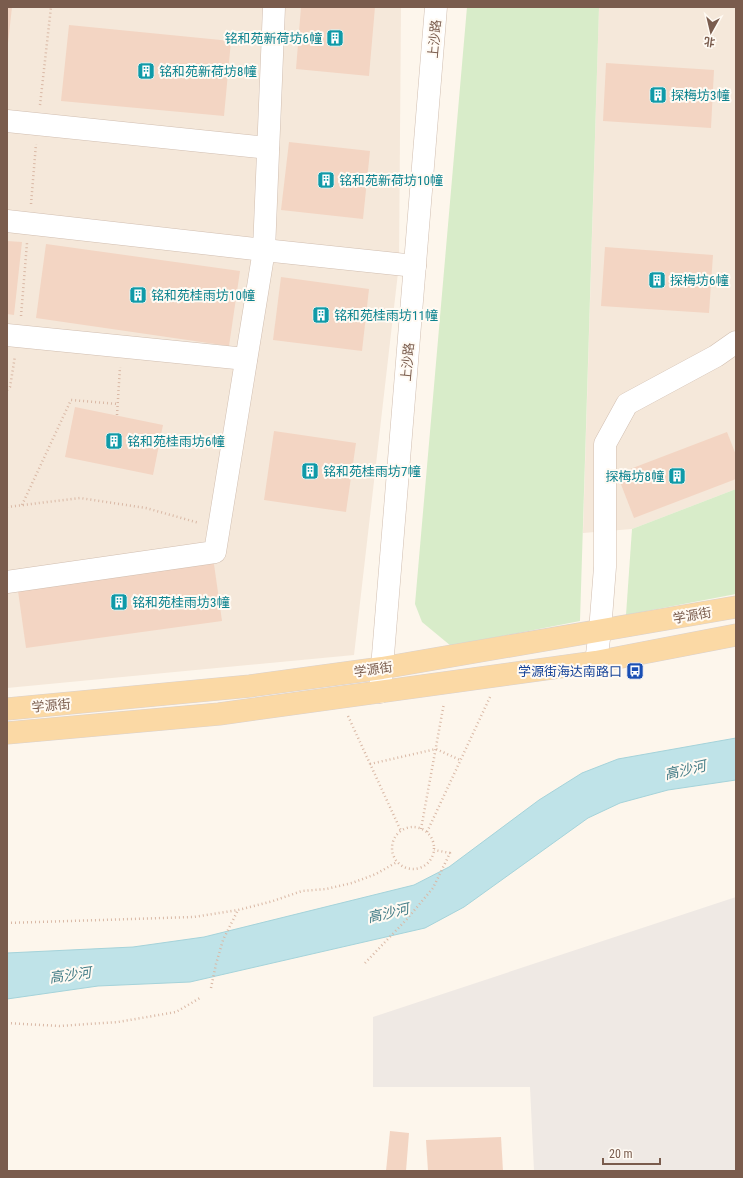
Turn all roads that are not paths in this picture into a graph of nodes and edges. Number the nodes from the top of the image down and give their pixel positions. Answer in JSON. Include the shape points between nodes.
{"nodes":[{"id":1,"x":274,"y":7,"type":"edge"},
{"id":2,"x":436,"y":7,"type":"edge"},
{"id":3,"x":7,"y":121,"type":"edge"},
{"id":4,"x":268,"y":148,"type":"junction"},
{"id":5,"x":7,"y":221,"type":"edge"},
{"id":6,"x":264,"y":250,"type":"junction"},
{"id":7,"x":415,"y":266,"type":"junction"},
{"id":8,"x":13,"y":335,"type":"edge"},
{"id":9,"x":736,"y":342,"type":"edge"},
{"id":10,"x":246,"y":359,"type":"junction"},
{"id":11,"x":7,"y":582,"type":"edge"},
{"id":12,"x":736,"y":607,"type":"edge"},
{"id":13,"x":600,"y":631,"type":"junction"},
{"id":14,"x":736,"y":635,"type":"edge"},
{"id":15,"x":596,"y":662,"type":"junction"},
{"id":16,"x":382,"y":668,"type":"junction"},
{"id":17,"x":380,"y":692,"type":"junction"},
{"id":18,"x":7,"y":709,"type":"edge"},
{"id":19,"x":7,"y":733,"type":"edge"}],
"edges":[{"from":1,"to":4,"type":"street"},
{"from":2,"to":7,"type":"street","name":"上沙路"},
{"from":3,"to":4,"type":"street"},
{"from":4,"to":6,"type":"street"},
{"from":5,"to":6,"type":"street"},
{"from":6,"to":7,"type":"street"},
{"from":6,"to":10,"type":"street"},
{"from":7,"to":16,"type":"street","name":"上沙路"},
{"from":8,"to":10,"type":"street"},
{"from":9,"to":13,"type":"street","via":[[716,356],[627,404],[605,444],[605,567]]},
{"from":10,"to":11,"type":"street","via":[[215,552]]},
{"from":12,"to":13,"type":"main road","name":"学源街"},
{"from":13,"to":15,"type":"street"},
{"from":13,"to":16,"type":"main road","name":"学源街"},
{"from":14,"to":15,"type":"main road","name":"学源街"},
{"from":15,"to":17,"type":"main road","name":"学源街"},
{"from":16,"to":17,"type":"street","name":"上沙路"},
{"from":16,"to":18,"type":"main road","name":"学源街","via":[[250,686]]},
{"from":17,"to":19,"type":"main road","name":"学源街","via":[[219,714]]}]}
